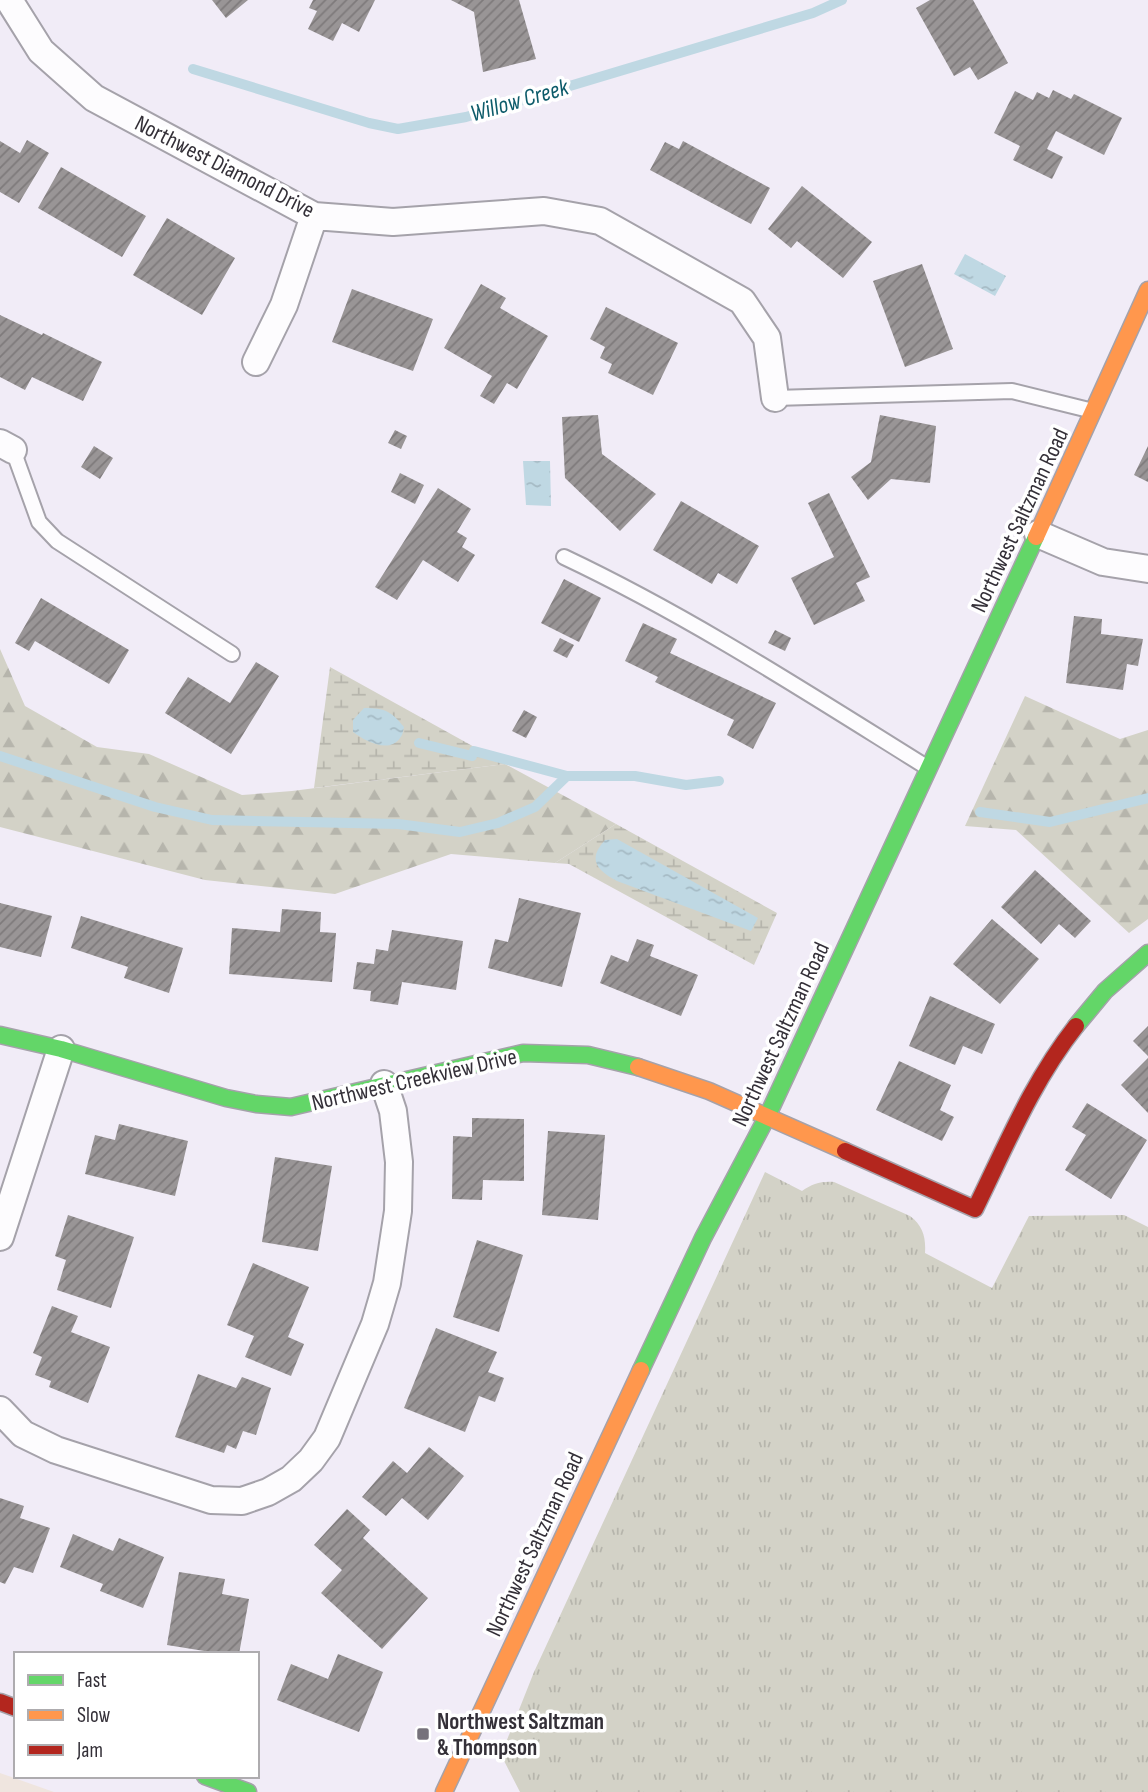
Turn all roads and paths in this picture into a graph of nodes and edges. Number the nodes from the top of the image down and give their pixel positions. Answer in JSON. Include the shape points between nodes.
{"nodes":[{"id":1,"x":9,"y":0,"type":"edge"},
{"id":2,"x":314,"y":216,"type":"junction"},
{"id":3,"x":1148,"y":290,"type":"edge"},
{"id":4,"x":257,"y":362,"type":"dead end"},
{"id":5,"x":775,"y":398,"type":"joint"},
{"id":6,"x":1094,"y":411,"type":"junction"},
{"id":7,"x":7,"y":447,"type":"edge"},
{"id":8,"x":1038,"y":534,"type":"junction"},
{"id":9,"x":564,"y":557,"type":"dead end"},
{"id":10,"x":1148,"y":569,"type":"edge"},
{"id":11,"x":232,"y":654,"type":"dead end"},
{"id":12,"x":929,"y":769,"type":"junction"},
{"id":13,"x":1148,"y":953,"type":"edge"},
{"id":14,"x":0,"y":1035,"type":"edge"},
{"id":15,"x":61,"y":1049,"type":"junction"},
{"id":16,"x":383,"y":1084,"type":"junction"},
{"id":17,"x":767,"y":1117,"type":"junction"},
{"id":18,"x":0,"y":1237,"type":"edge"},
{"id":19,"x":0,"y":1410,"type":"edge"},
{"id":20,"x":210,"y":1778,"type":"edge"},
{"id":21,"x":248,"y":1792,"type":"edge"},
{"id":22,"x":444,"y":1792,"type":"edge"}],
"edges":[{"from":1,"to":2,"type":"street","name":"Northwest Diamond Drive","via":[[41,51],[94,98]]},
{"from":2,"to":4,"type":"street","via":[[284,305]]},
{"from":2,"to":5,"type":"street","name":"Northwest Diamond Drive","via":[[393,222],[544,211],[600,221],[742,301],[767,338]]},
{"from":3,"to":6,"type":"main road","name":"Northwest Saltzman Road"},
{"from":5,"to":6,"type":"lane","via":[[1012,391]]},
{"from":6,"to":8,"type":"main road","name":"Northwest Saltzman Road"},
{"from":7,"to":11,"type":"lane","via":[[39,522],[57,541]]},
{"from":8,"to":10,"type":"street","via":[[1103,562]]},
{"from":8,"to":12,"type":"main road","name":"Northwest Saltzman Road"},
{"from":9,"to":12,"type":"lane","via":[[617,582],[780,676]]},
{"from":12,"to":17,"type":"main road","name":"Northwest Saltzman Road"},
{"from":13,"to":17,"type":"main road","name":"Northwest Creekview Drive","via":[[1101,996],[1045,1069],[975,1209]]},
{"from":14,"to":15,"type":"main road","name":"Northwest Creekview Drive"},
{"from":15,"to":16,"type":"main road","name":"Northwest Creekview Drive","via":[[256,1104],[291,1107]]},
{"from":15,"to":18,"type":"street"},
{"from":16,"to":17,"type":"main road","name":"Northwest Creekview Drive","via":[[523,1053],[588,1055],[697,1087]]},
{"from":16,"to":19,"type":"street","via":[[393,1111],[399,1162],[398,1211],[387,1283],[375,1324],[327,1438],[291,1479],[242,1501],[211,1500],[56,1450],[23,1434]]},
{"from":17,"to":22,"type":"main road","name":"Northwest Saltzman Road","via":[[703,1237]]},
{"from":20,"to":21,"type":"main road"}]}
